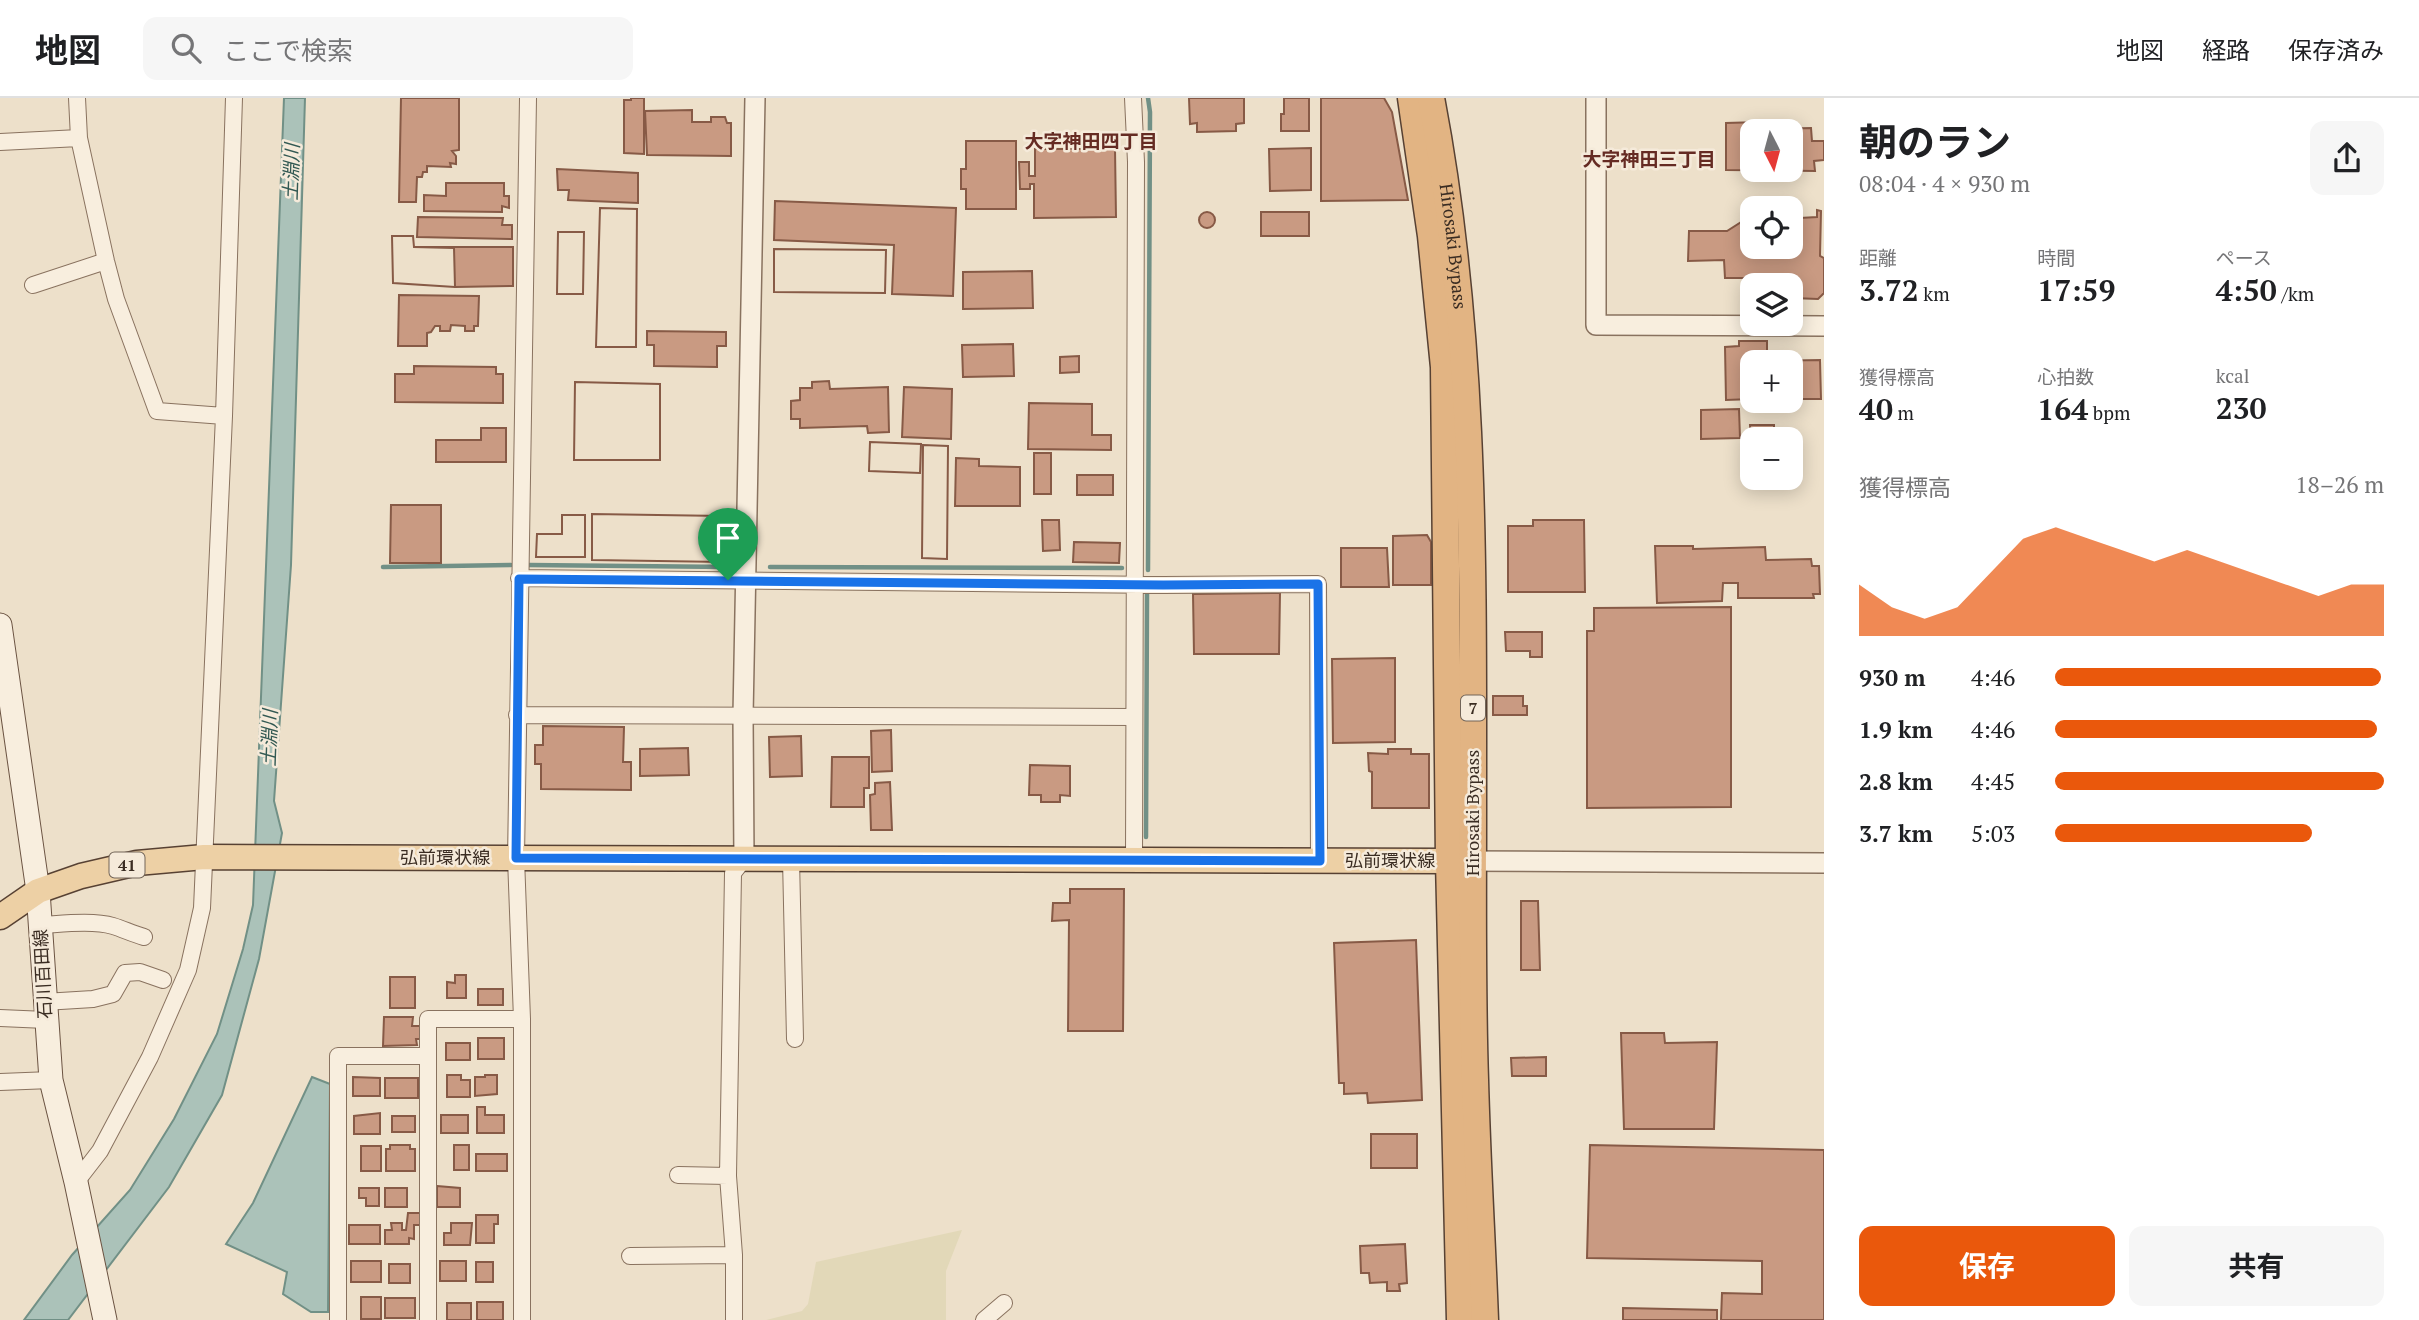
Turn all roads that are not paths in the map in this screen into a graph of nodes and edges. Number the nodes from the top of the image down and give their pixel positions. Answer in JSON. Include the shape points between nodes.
{"nodes":[{"id":1,"x":77,"y":98,"type":"edge"},
{"id":2,"x":234,"y":98,"type":"edge"},
{"id":3,"x":528,"y":98,"type":"edge"},
{"id":4,"x":755,"y":98,"type":"edge"},
{"id":5,"x":1133,"y":98,"type":"edge"},
{"id":6,"x":1411,"y":98,"type":"edge"},
{"id":7,"x":1431,"y":98,"type":"edge"},
{"id":8,"x":1596,"y":98,"type":"edge"},
{"id":9,"x":79,"y":138,"type":"junction"},
{"id":10,"x":0,"y":142,"type":"edge"},
{"id":11,"x":106,"y":261,"type":"junction"},
{"id":12,"x":33,"y":285,"type":"dead end"},
{"id":13,"x":1824,"y":326,"type":"edge"},
{"id":14,"x":223,"y":416,"type":"junction"},
{"id":15,"x":519,"y":579,"type":"junction"},
{"id":16,"x":746,"y":580,"type":"junction"},
{"id":17,"x":1134,"y":583,"type":"junction"},
{"id":18,"x":0,"y":625,"type":"edge"},
{"id":19,"x":517,"y":715,"type":"junction"},
{"id":20,"x":743,"y":716,"type":"junction"},
{"id":21,"x":1134,"y":718,"type":"junction"},
{"id":22,"x":212,"y":857,"type":"junction"},
{"id":23,"x":516,"y":858,"type":"junction"},
{"id":24,"x":744,"y":859,"type":"junction"},
{"id":25,"x":791,"y":859,"type":"junction"},
{"id":26,"x":1134,"y":860,"type":"junction"},
{"id":27,"x":1320,"y":861,"type":"junction"},
{"id":28,"x":1461,"y":861,"type":"junction"},
{"id":29,"x":1824,"y":863,"type":"edge"},
{"id":30,"x":38,"y":891,"type":"junction"},
{"id":31,"x":0,"y":917,"type":"edge"},
{"id":32,"x":40,"y":925,"type":"junction"},
{"id":33,"x":144,"y":937,"type":"dead end"},
{"id":34,"x":163,"y":980,"type":"dead end"},
{"id":35,"x":45,"y":1011,"type":"junction"},
{"id":36,"x":0,"y":1018,"type":"edge"},
{"id":37,"x":522,"y":1018,"type":"junction"},
{"id":38,"x":795,"y":1039,"type":"dead end"},
{"id":39,"x":428,"y":1056,"type":"junction"},
{"id":40,"x":51,"y":1080,"type":"junction"},
{"id":41,"x":0,"y":1083,"type":"edge"},
{"id":42,"x":678,"y":1175,"type":"dead end"},
{"id":43,"x":728,"y":1176,"type":"junction"},
{"id":44,"x":76,"y":1182,"type":"junction"},
{"id":45,"x":734,"y":1255,"type":"junction"},
{"id":46,"x":630,"y":1256,"type":"dead end"},
{"id":47,"x":1004,"y":1303,"type":"dead end"},
{"id":48,"x":105,"y":1320,"type":"edge"},
{"id":49,"x":338,"y":1320,"type":"edge"},
{"id":50,"x":428,"y":1320,"type":"edge"},
{"id":51,"x":522,"y":1320,"type":"edge"},
{"id":52,"x":734,"y":1320,"type":"edge"},
{"id":53,"x":984,"y":1320,"type":"edge"},
{"id":54,"x":1460,"y":1320,"type":"edge"},
{"id":55,"x":1485,"y":1320,"type":"edge"}],
"edges":[{"from":1,"to":9,"type":"street"},
{"from":2,"to":14,"type":"street"},
{"from":3,"to":15,"type":"street"},
{"from":4,"to":16,"type":"street"},
{"from":5,"to":17,"type":"street"},
{"from":6,"to":28,"type":"highway","name":"Hirosaki Bypass","number":"7","via":[[1444,367]]},
{"from":7,"to":28,"type":"highway","name":"Hirosaki Bypass","number":"7","via":[[1458,272],[1473,536]]},
{"from":8,"to":13,"type":"street","via":[[1596,324]]},
{"from":9,"to":10,"type":"street"},
{"from":9,"to":11,"type":"street"},
{"from":11,"to":12,"type":"street"},
{"from":11,"to":14,"type":"street","via":[[157,411]]},
{"from":14,"to":22,"type":"street"},
{"from":15,"to":16,"type":"street"},
{"from":15,"to":19,"type":"street"},
{"from":16,"to":17,"type":"street"},
{"from":16,"to":20,"type":"street"},
{"from":17,"to":21,"type":"street"},
{"from":17,"to":27,"type":"street","via":[[1318,584]]},
{"from":18,"to":30,"type":"main road","name":"石川百田線"},
{"from":19,"to":20,"type":"street"},
{"from":19,"to":23,"type":"street"},
{"from":20,"to":21,"type":"street"},
{"from":20,"to":24,"type":"street"},
{"from":21,"to":26,"type":"street"},
{"from":22,"to":23,"type":"main road","name":"弘前環状線","number":"41"},
{"from":22,"to":30,"type":"main road","name":"弘前環状線","number":"41","via":[[137,863]]},
{"from":22,"to":44,"type":"street","via":[[188,970],[150,1057],[100,1151]]},
{"from":23,"to":24,"type":"main road","name":"弘前環状線","number":"41"},
{"from":23,"to":37,"type":"street"},
{"from":24,"to":25,"type":"main road","name":"弘前環状線","number":"41"},
{"from":24,"to":43,"type":"street","via":[[733,873]]},
{"from":25,"to":26,"type":"main road","name":"弘前環状線","number":"41"},
{"from":25,"to":38,"type":"street"},
{"from":26,"to":27,"type":"main road","name":"弘前環状線","number":"41"},
{"from":27,"to":28,"type":"main road","name":"弘前環状線","number":"41"},
{"from":28,"to":29,"type":"street"},
{"from":28,"to":54,"type":"highway","name":"Hirosaki Bypass","number":"7"},
{"from":28,"to":55,"type":"highway","name":"Hirosaki Bypass","number":"7"},
{"from":30,"to":31,"type":"main road","name":"弘前環状線","number":"41"},
{"from":30,"to":32,"type":"main road","name":"石川百田線"},
{"from":32,"to":33,"type":"street","via":[[112,926]]},
{"from":32,"to":35,"type":"main road","name":"石川百田線"},
{"from":34,"to":35,"type":"street","via":[[140,972],[125,973],[113,994]]},
{"from":35,"to":36,"type":"street"},
{"from":35,"to":40,"type":"main road","name":"石川百田線"},
{"from":37,"to":39,"type":"street","via":[[428,1019]]},
{"from":37,"to":51,"type":"street"},
{"from":39,"to":49,"type":"street","via":[[338,1056]]},
{"from":39,"to":50,"type":"street"},
{"from":40,"to":41,"type":"street"},
{"from":40,"to":44,"type":"main road","name":"石川百田線"},
{"from":42,"to":43,"type":"street"},
{"from":43,"to":45,"type":"street"},
{"from":44,"to":48,"type":"main road","name":"石川百田線"},
{"from":45,"to":46,"type":"street"},
{"from":45,"to":52,"type":"street"},
{"from":47,"to":53,"type":"street"}]}
